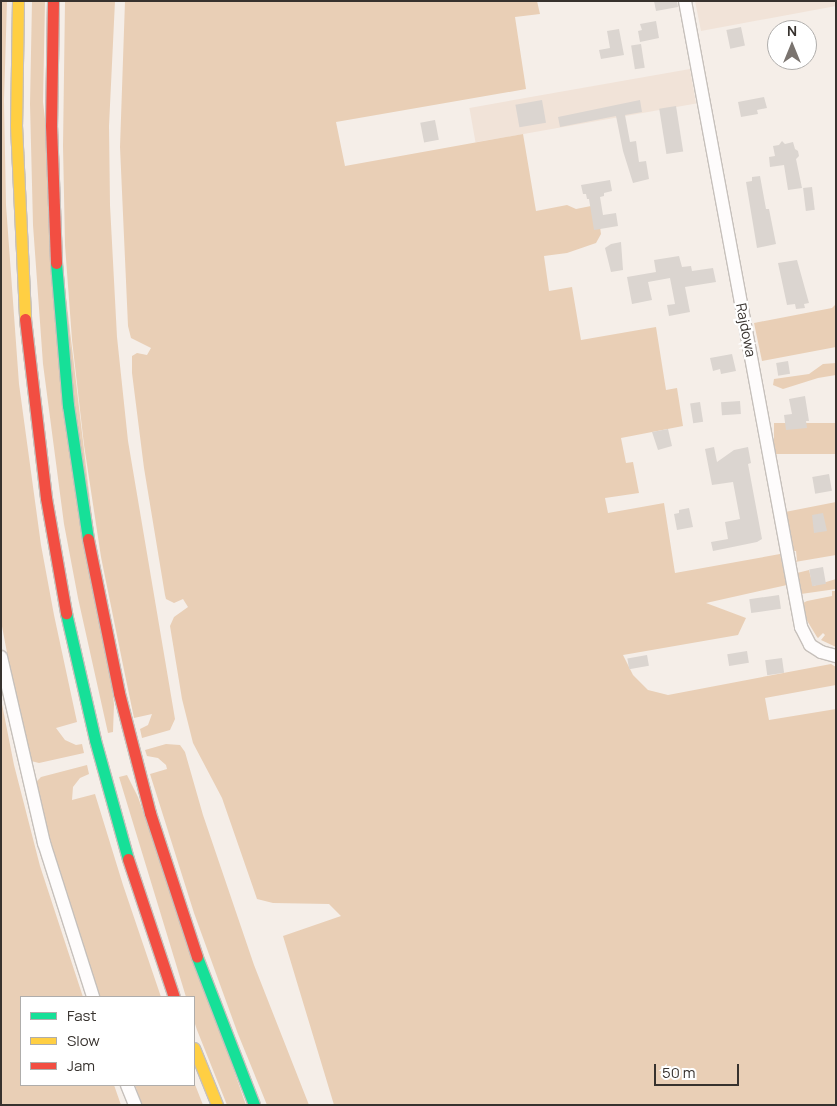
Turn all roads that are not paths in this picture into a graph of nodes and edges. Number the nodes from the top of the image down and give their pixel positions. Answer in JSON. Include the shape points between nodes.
{"nodes":[{"id":1,"x":18,"y":1,"type":"edge"},
{"id":2,"x":53,"y":1,"type":"edge"},
{"id":3,"x":685,"y":1,"type":"edge"},
{"id":4,"x":836,"y":656,"type":"edge"},
{"id":5,"x":1,"y":657,"type":"edge"},
{"id":6,"x":93,"y":996,"type":"edge"},
{"id":7,"x":174,"y":996,"type":"edge"},
{"id":8,"x":195,"y":1050,"type":"edge"},
{"id":9,"x":127,"y":1086,"type":"edge"},
{"id":10,"x":135,"y":1105,"type":"edge"},
{"id":11,"x":217,"y":1105,"type":"edge"},
{"id":12,"x":254,"y":1105,"type":"edge"}],
"edges":[{"from":1,"to":7,"type":"highway","via":[[17,187],[29,364],[46,498],[58,572],[95,740],[126,854]]},
{"from":2,"to":12,"type":"highway","via":[[53,212],[66,386],[92,563],[128,732],[153,822],[194,950]]},
{"from":3,"to":4,"type":"street","name":"Rajdowa","via":[[801,627],[810,645]]},
{"from":5,"to":6,"type":"street","via":[[44,843]]},
{"from":8,"to":11,"type":"highway"},
{"from":9,"to":10,"type":"street"}]}
